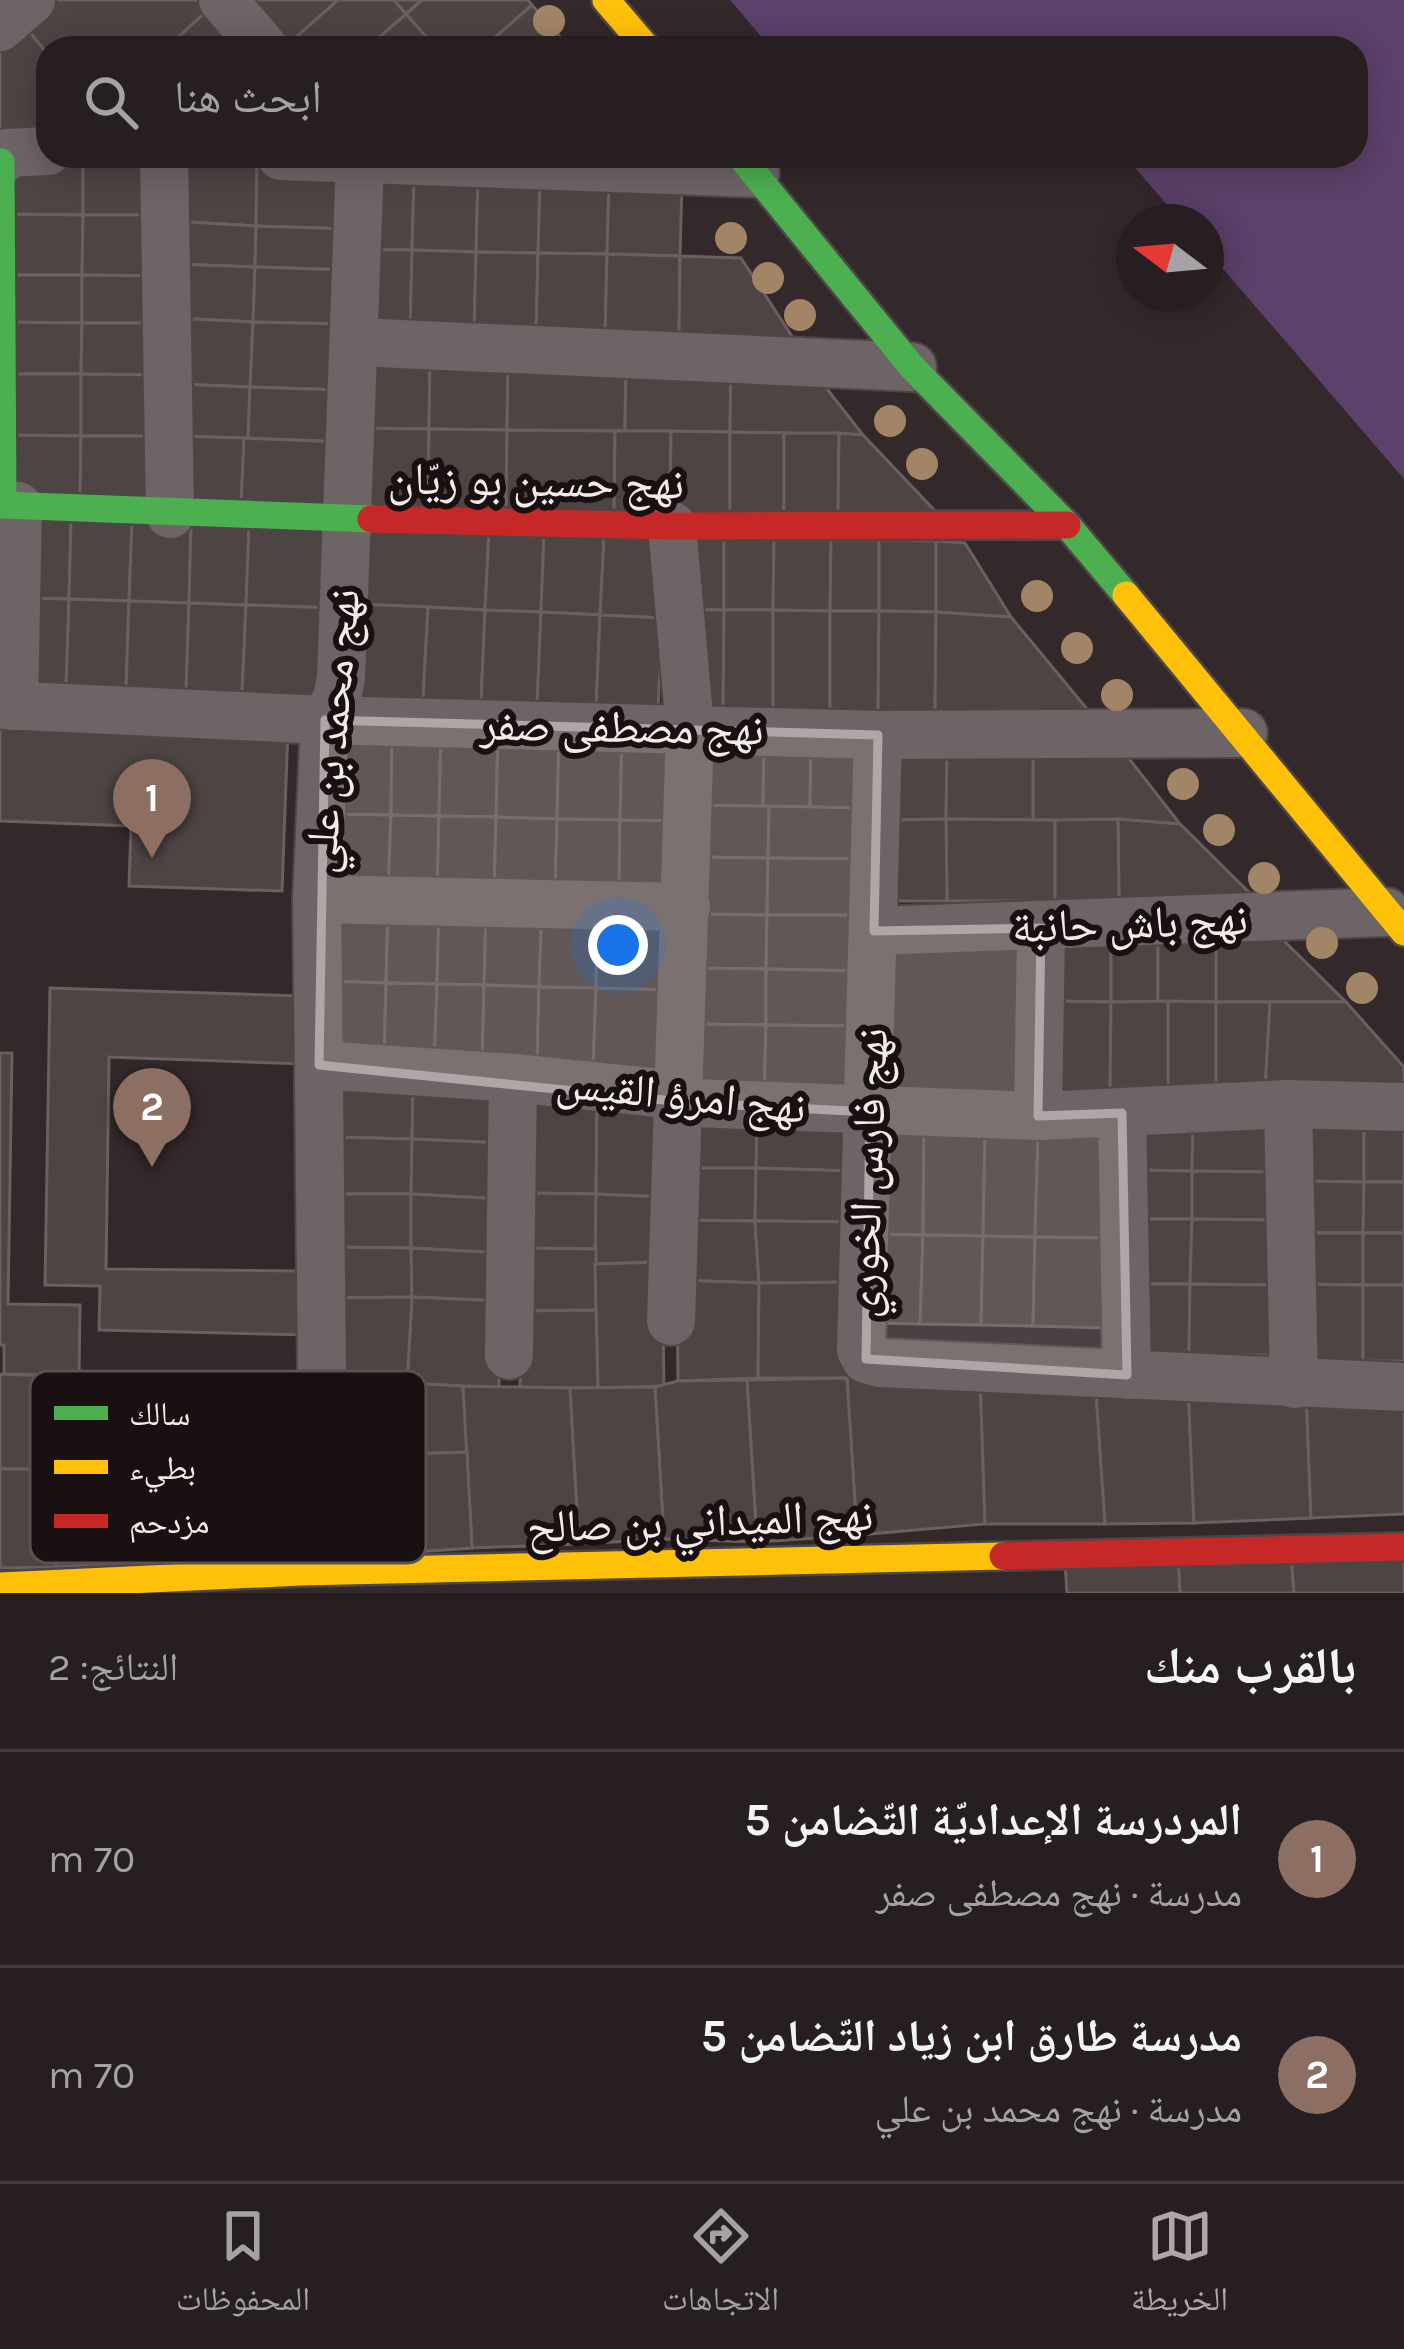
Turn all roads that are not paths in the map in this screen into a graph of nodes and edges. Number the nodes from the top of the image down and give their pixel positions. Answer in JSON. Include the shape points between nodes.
{"nodes":[{"id":1,"x":31,"y":0,"type":"edge"},
{"id":2,"x":223,"y":0,"type":"edge"},
{"id":3,"x":606,"y":0,"type":"edge"},
{"id":4,"x":0,"y":27,"type":"edge"},
{"id":5,"x":254,"y":36,"type":"edge"},
{"id":6,"x":637,"y":36,"type":"edge"},
{"id":7,"x":36,"y":152,"type":"edge"},
{"id":8,"x":0,"y":162,"type":"edge"},
{"id":9,"x":164,"y":168,"type":"edge"},
{"id":10,"x":358,"y":168,"type":"edge"},
{"id":11,"x":750,"y":168,"type":"edge"},
{"id":12,"x":356,"y":342,"type":"junction"},
{"id":13,"x":912,"y":367,"type":"junction"},
{"id":14,"x":11,"y":506,"type":"junction"},
{"id":15,"x":170,"y":514,"type":"junction"},
{"id":16,"x":349,"y":519,"type":"junction"},
{"id":17,"x":1066,"y":525,"type":"junction"},
{"id":18,"x":672,"y":526,"type":"junction"},
{"id":19,"x":7,"y":705,"type":"edge"},
{"id":20,"x":325,"y":720,"type":"junction"},
{"id":21,"x":690,"y":727,"type":"junction"},
{"id":22,"x":1243,"y":733,"type":"junction"},
{"id":23,"x":878,"y":735,"type":"junction"},
{"id":24,"x":317,"y":899,"type":"junction"},
{"id":25,"x":686,"y":907,"type":"junction"},
{"id":26,"x":1395,"y":922,"type":"edge"},
{"id":27,"x":1041,"y":928,"type":"junction"},
{"id":28,"x":874,"y":931,"type":"junction"},
{"id":29,"x":319,"y":1065,"type":"junction"},
{"id":30,"x":513,"y":1078,"type":"junction"},
{"id":31,"x":679,"y":1095,"type":"junction"},
{"id":32,"x":1288,"y":1104,"type":"junction"},
{"id":33,"x":1404,"y":1107,"type":"edge"},
{"id":34,"x":871,"y":1112,"type":"junction"},
{"id":35,"x":1122,"y":1113,"type":"junction"},
{"id":36,"x":1038,"y":1116,"type":"junction"},
{"id":37,"x":670,"y":1321,"type":"dead end"},
{"id":38,"x":509,"y":1355,"type":"dead end"},
{"id":39,"x":322,"y":1371,"type":"edge"},
{"id":40,"x":1127,"y":1376,"type":"junction"},
{"id":41,"x":1294,"y":1384,"type":"junction"},
{"id":42,"x":1404,"y":1387,"type":"edge"},
{"id":43,"x":1404,"y":1546,"type":"edge"},
{"id":44,"x":302,"y":1583,"type":"edge"},
{"id":45,"x":0,"y":1586,"type":"edge"}],
"edges":[{"from":1,"to":4,"type":"street"},
{"from":2,"to":5,"type":"street"},
{"from":3,"to":6,"type":"street"},
{"from":7,"to":8,"type":"street","via":[[7,153]]},
{"from":8,"to":14,"type":"street"},
{"from":9,"to":15,"type":"street"},
{"from":10,"to":12,"type":"street","name":"نهج محمد بن علي"},
{"from":11,"to":13,"type":"street"},
{"from":12,"to":13,"type":"street"},
{"from":12,"to":16,"type":"street","name":"نهج محمد بن علي"},
{"from":13,"to":17,"type":"street"},
{"from":14,"to":15,"type":"street","name":"نهج حسين بو زيّان"},
{"from":14,"to":19,"type":"street"},
{"from":15,"to":16,"type":"street","name":"نهج حسين بو زيّان"},
{"from":16,"to":18,"type":"street","name":"نهج حسين بو زيّان"},
{"from":16,"to":20,"type":"street","name":"نهج محمد بن علي","via":[[341,678]]},
{"from":17,"to":18,"type":"street","name":"نهج حسين بو زيّان"},
{"from":17,"to":22,"type":"street"},
{"from":18,"to":21,"type":"street"},
{"from":19,"to":20,"type":"street","name":"نهج مصطفى صفر"},
{"from":20,"to":21,"type":"street","name":"نهج مصطفى صفر"},
{"from":20,"to":24,"type":"street","name":"نهج محمد بن علي"},
{"from":21,"to":23,"type":"street","name":"نهج مصطفى صفر"},
{"from":21,"to":25,"type":"street"},
{"from":22,"to":23,"type":"street","name":"نهج مصطفى صفر"},
{"from":22,"to":26,"type":"street"},
{"from":23,"to":28,"type":"street","name":"نهج فارس الخوري"},
{"from":24,"to":25,"type":"street"},
{"from":24,"to":29,"type":"street","name":"نهج محمد بن علي"},
{"from":25,"to":31,"type":"street"},
{"from":26,"to":27,"type":"street","name":"نهج باش حانبة"},
{"from":27,"to":28,"type":"street","name":"نهج باش حانبة"},
{"from":27,"to":36,"type":"street"},
{"from":28,"to":34,"type":"street","name":"نهج فارس الخوري"},
{"from":29,"to":30,"type":"street","name":"نهج امرؤ القيس"},
{"from":29,"to":39,"type":"street","name":"نهج محمد بن علي"},
{"from":30,"to":31,"type":"street","name":"نهج امرؤ القيس"},
{"from":30,"to":38,"type":"street"},
{"from":31,"to":34,"type":"street","name":"نهج امرؤ القيس","via":[[694,1103]]},
{"from":31,"to":37,"type":"street"},
{"from":32,"to":33,"type":"street","name":"نهج امرؤ القيس"},
{"from":32,"to":35,"type":"street","name":"نهج امرؤ القيس"},
{"from":32,"to":41,"type":"street"},
{"from":34,"to":36,"type":"street","name":"نهج امرؤ القيس"},
{"from":34,"to":40,"type":"street","name":"نهج فارس الخوري","via":[[866,1359]]},
{"from":35,"to":36,"type":"street","name":"نهج امرؤ القيس"},
{"from":35,"to":40,"type":"street"},
{"from":40,"to":41,"type":"street","name":"نهج فارس الخوري"},
{"from":41,"to":42,"type":"street","name":"نهج فارس الخوري"},
{"from":43,"to":44,"type":"street","name":"نهج الميداني بن صالح"},
{"from":44,"to":45,"type":"street","name":"نهج الميداني بن صالح"}]}
